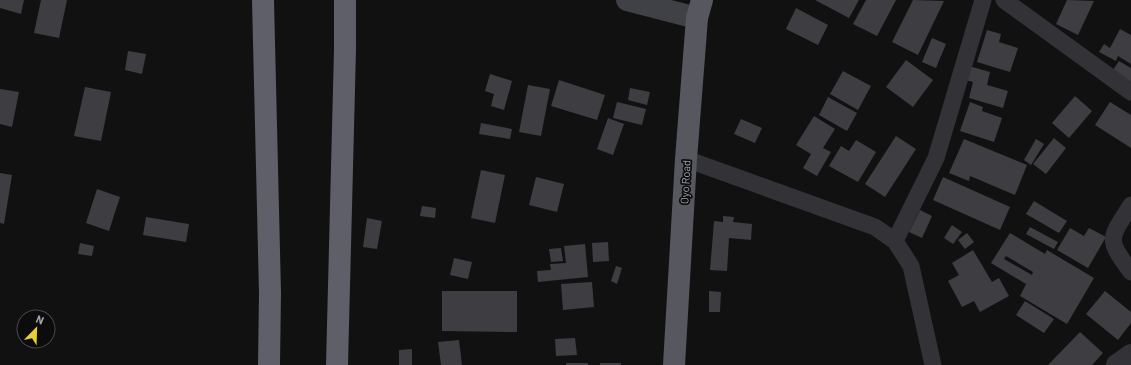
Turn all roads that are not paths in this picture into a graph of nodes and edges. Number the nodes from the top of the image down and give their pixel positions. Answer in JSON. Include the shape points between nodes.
{"nodes":[{"id":1,"x":263,"y":0,"type":"edge"},
{"id":2,"x":345,"y":0,"type":"edge"},
{"id":3,"x":627,"y":0,"type":"edge"},
{"id":4,"x":984,"y":0,"type":"edge"},
{"id":5,"x":1004,"y":0,"type":"edge"},
{"id":6,"x":699,"y":9,"type":"edge"},
{"id":7,"x":1131,"y":92,"type":"edge"},
{"id":8,"x":686,"y":159,"type":"junction"},
{"id":9,"x":1131,"y":205,"type":"edge"},
{"id":10,"x":895,"y":241,"type":"junction"},
{"id":11,"x":1131,"y":272,"type":"edge"},
{"id":12,"x":1131,"y":355,"type":"edge"},
{"id":13,"x":269,"y":365,"type":"edge"},
{"id":14,"x":337,"y":365,"type":"edge"},
{"id":15,"x":674,"y":365,"type":"edge"},
{"id":16,"x":934,"y":365,"type":"edge"},
{"id":17,"x":1117,"y":365,"type":"edge"}],
"edges":[{"from":1,"to":13,"type":"highway","via":[[270,294]]},
{"from":2,"to":14,"type":"highway"},
{"from":3,"to":6,"type":"main road"},
{"from":4,"to":10,"type":"street","via":[[936,158]]},
{"from":5,"to":7,"type":"street"},
{"from":6,"to":8,"type":"highway","name":"Oyo Road"},
{"from":8,"to":10,"type":"street","via":[[875,227]]},
{"from":8,"to":15,"type":"highway","name":"Oyo Road"},
{"from":9,"to":11,"type":"street","via":[[1113,233],[1114,249]]},
{"from":10,"to":16,"type":"street","via":[[911,266]]},
{"from":12,"to":17,"type":"street"}]}
